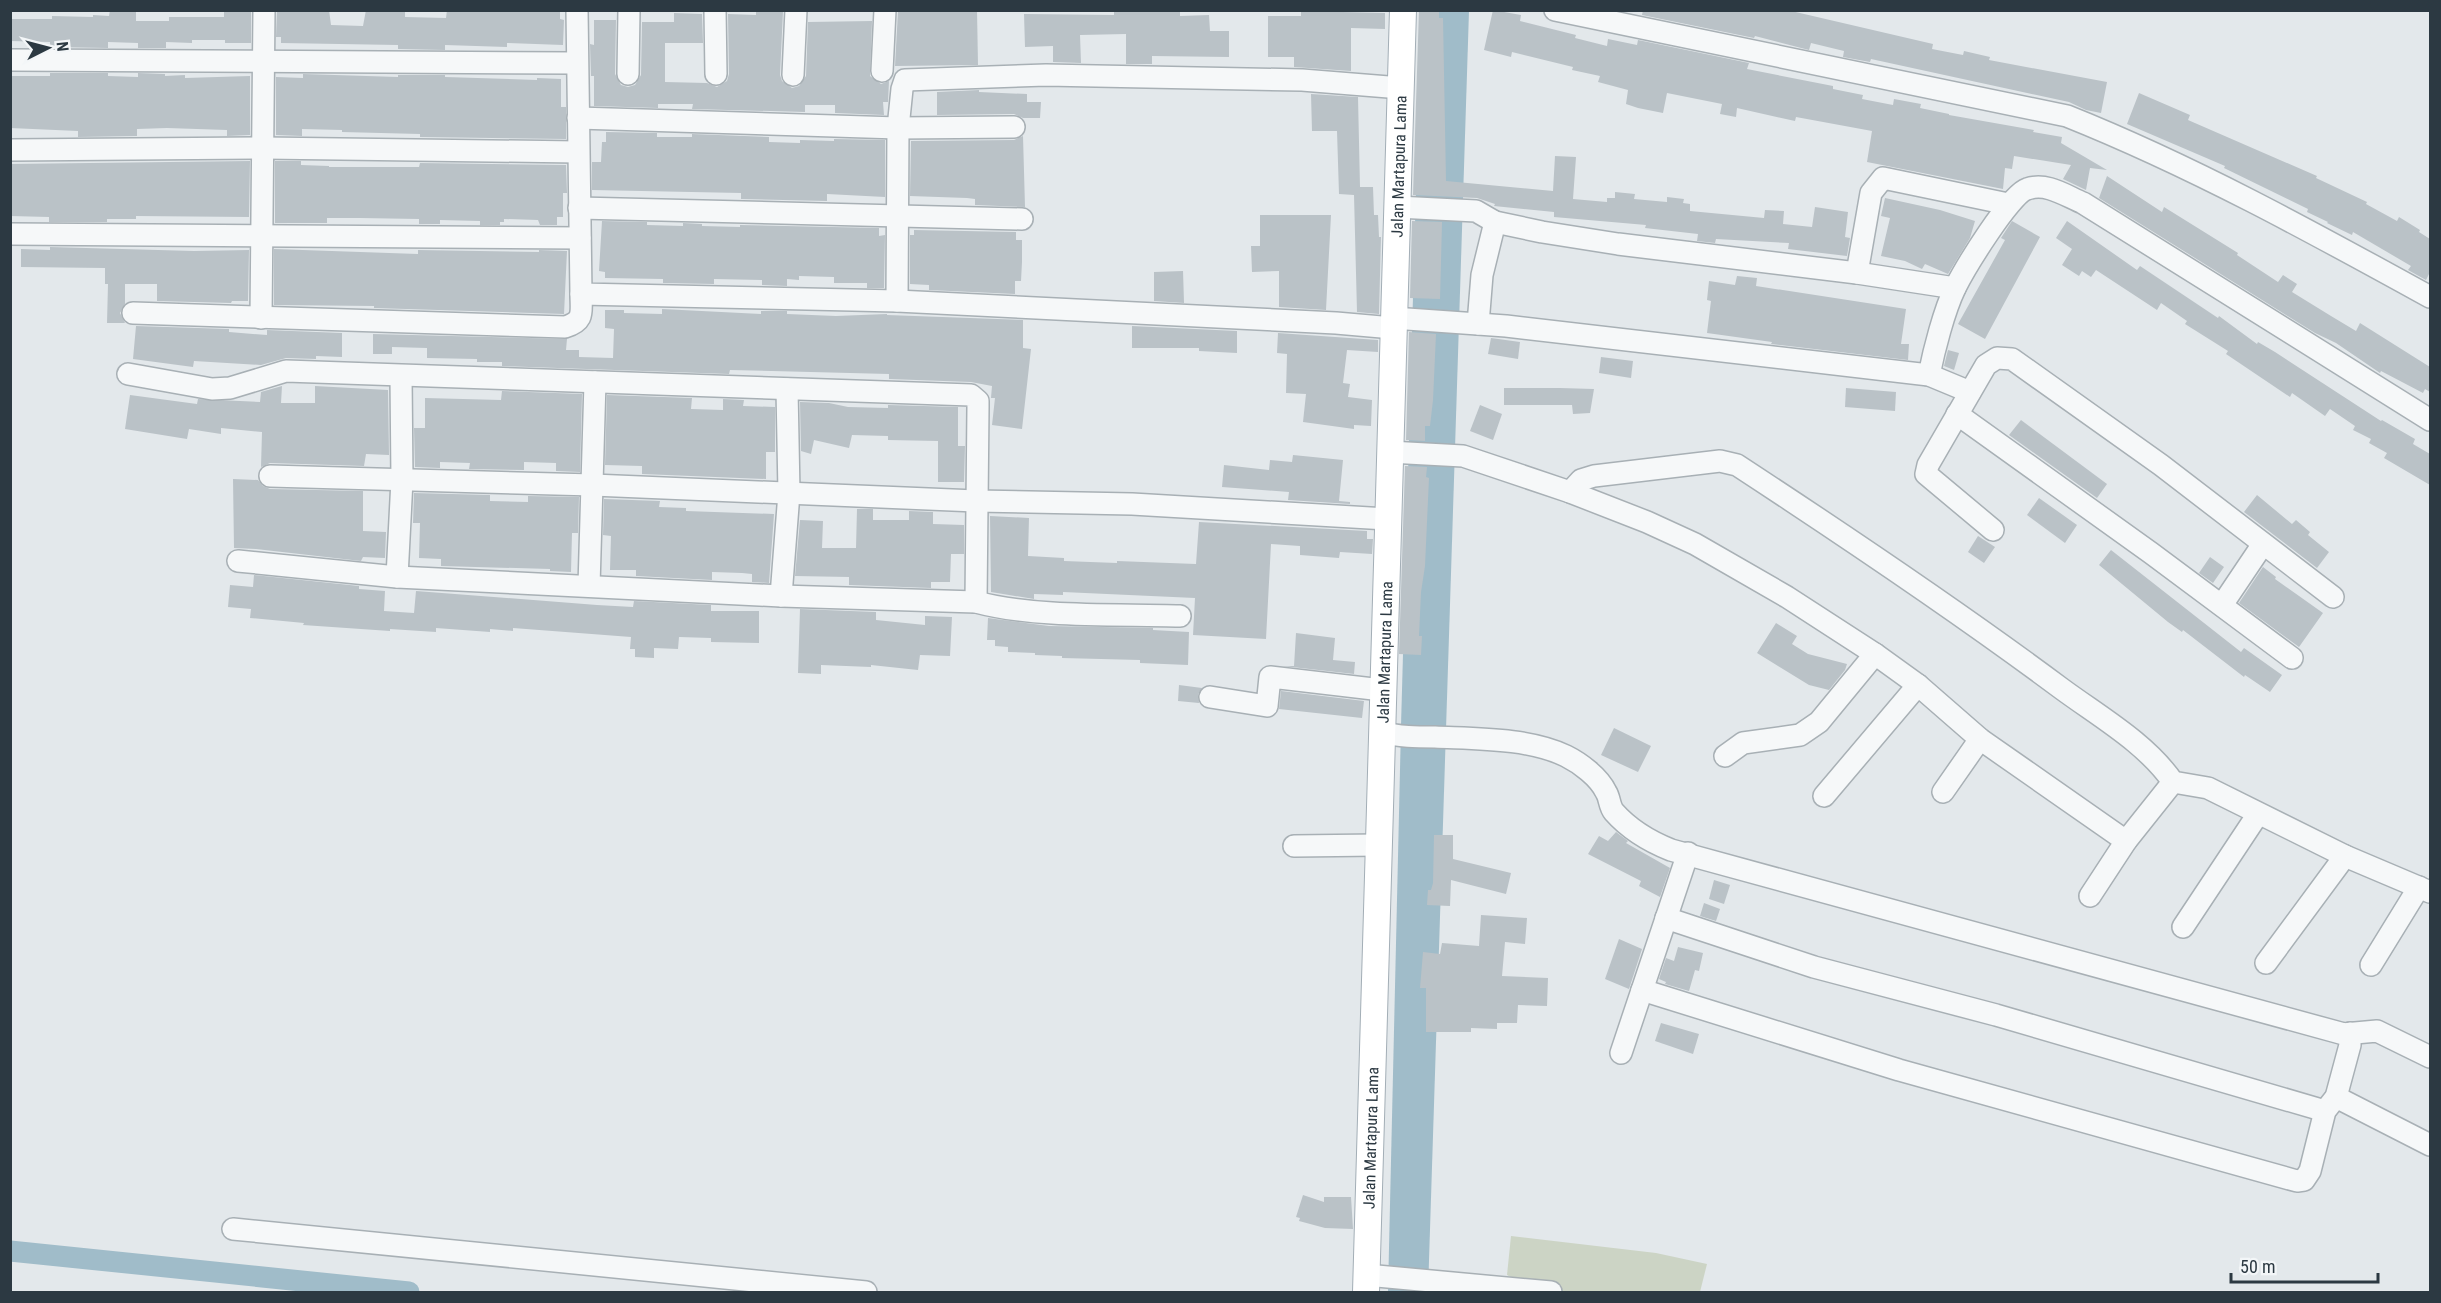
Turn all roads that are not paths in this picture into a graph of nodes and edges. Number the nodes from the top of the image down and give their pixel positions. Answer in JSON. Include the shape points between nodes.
{"nodes":[{"id":1,"x":264,"y":10,"type":"edge"},
{"id":2,"x":577,"y":10,"type":"edge"},
{"id":3,"x":629,"y":10,"type":"edge"},
{"id":4,"x":715,"y":10,"type":"edge"},
{"id":5,"x":796,"y":10,"type":"edge"},
{"id":6,"x":885,"y":10,"type":"edge"},
{"id":7,"x":1403,"y":10,"type":"edge"},
{"id":8,"x":1555,"y":10,"type":"edge"},
{"id":9,"x":10,"y":60,"type":"edge"},
{"id":10,"x":264,"y":62,"type":"junction"},
{"id":11,"x":576,"y":63,"type":"junction"},
{"id":12,"x":882,"y":71,"type":"dead end"},
{"id":13,"x":628,"y":74,"type":"dead end"},
{"id":14,"x":716,"y":74,"type":"dead end"},
{"id":15,"x":793,"y":75,"type":"dead end"},
{"id":16,"x":1401,"y":88,"type":"junction"},
{"id":17,"x":578,"y":118,"type":"junction"},
{"id":18,"x":1014,"y":127,"type":"dead end"},
{"id":19,"x":898,"y":128,"type":"junction"},
{"id":20,"x":264,"y":148,"type":"junction"},
{"id":21,"x":10,"y":150,"type":"edge"},
{"id":22,"x":578,"y":152,"type":"junction"},
{"id":23,"x":2008,"y":204,"type":"junction"},
{"id":24,"x":579,"y":207,"type":"junction"},
{"id":25,"x":1403,"y":207,"type":"junction"},
{"id":26,"x":897,"y":215,"type":"junction"},
{"id":27,"x":1022,"y":219,"type":"dead end"},
{"id":28,"x":1495,"y":222,"type":"junction"},
{"id":29,"x":10,"y":234,"type":"edge"},
{"id":30,"x":261,"y":234,"type":"junction"},
{"id":31,"x":580,"y":238,"type":"junction"},
{"id":32,"x":1857,"y":273,"type":"junction"},
{"id":33,"x":1955,"y":288,"type":"junction"},
{"id":34,"x":581,"y":294,"type":"junction"},
{"id":35,"x":2430,"y":297,"type":"edge"},
{"id":36,"x":897,"y":302,"type":"junction"},
{"id":37,"x":133,"y":313,"type":"dead end"},
{"id":38,"x":261,"y":318,"type":"junction"},
{"id":39,"x":1397,"y":322,"type":"junction"},
{"id":40,"x":1473,"y":324,"type":"junction"},
{"id":41,"x":128,"y":374,"type":"dead end"},
{"id":42,"x":1929,"y":375,"type":"junction"},
{"id":43,"x":401,"y":376,"type":"junction"},
{"id":44,"x":595,"y":382,"type":"junction"},
{"id":45,"x":787,"y":389,"type":"junction"},
{"id":46,"x":1970,"y":392,"type":"junction"},
{"id":47,"x":1957,"y":414,"type":"junction"},
{"id":48,"x":2430,"y":420,"type":"edge"},
{"id":49,"x":1395,"y":452,"type":"junction"},
{"id":50,"x":270,"y":476,"type":"dead end"},
{"id":51,"x":402,"y":480,"type":"junction"},
{"id":52,"x":593,"y":485,"type":"junction"},
{"id":53,"x":1570,"y":492,"type":"junction"},
{"id":54,"x":789,"y":493,"type":"junction"},
{"id":55,"x":976,"y":501,"type":"junction"},
{"id":56,"x":1387,"y":519,"type":"junction"},
{"id":57,"x":1993,"y":530,"type":"dead end"},
{"id":58,"x":2264,"y":544,"type":"junction"},
{"id":59,"x":238,"y":561,"type":"dead end"},
{"id":60,"x":397,"y":577,"type":"junction"},
{"id":61,"x":589,"y":586,"type":"junction"},
{"id":62,"x":781,"y":596,"type":"junction"},
{"id":63,"x":2333,"y":597,"type":"dead end"},
{"id":64,"x":976,"y":602,"type":"junction"},
{"id":65,"x":2222,"y":605,"type":"junction"},
{"id":66,"x":1180,"y":616,"type":"dead end"},
{"id":67,"x":1875,"y":654,"type":"junction"},
{"id":68,"x":2292,"y":658,"type":"dead end"},
{"id":69,"x":1918,"y":685,"type":"junction"},
{"id":70,"x":1382,"y":690,"type":"junction"},
{"id":71,"x":1210,"y":697,"type":"dead end"},
{"id":72,"x":1388,"y":734,"type":"junction"},
{"id":73,"x":1980,"y":739,"type":"junction"},
{"id":74,"x":1725,"y":756,"type":"dead end"},
{"id":75,"x":2173,"y":782,"type":"junction"},
{"id":76,"x":1943,"y":792,"type":"dead end"},
{"id":77,"x":1824,"y":796,"type":"dead end"},
{"id":78,"x":2258,"y":814,"type":"junction"},
{"id":79,"x":2126,"y":841,"type":"junction"},
{"id":80,"x":1378,"y":845,"type":"junction"},
{"id":81,"x":1294,"y":846,"type":"dead end"},
{"id":82,"x":1688,"y":853,"type":"junction"},
{"id":83,"x":2345,"y":856,"type":"junction"},
{"id":84,"x":2425,"y":889,"type":"edge"},
{"id":85,"x":2090,"y":896,"type":"dead end"},
{"id":86,"x":1666,"y":918,"type":"junction"},
{"id":87,"x":2183,"y":927,"type":"dead end"},
{"id":88,"x":2266,"y":963,"type":"dead end"},
{"id":89,"x":2371,"y":965,"type":"dead end"},
{"id":90,"x":1642,"y":990,"type":"junction"},
{"id":91,"x":2350,"y":1033,"type":"junction"},
{"id":92,"x":1621,"y":1053,"type":"dead end"},
{"id":93,"x":2430,"y":1057,"type":"edge"},
{"id":94,"x":2330,"y":1104,"type":"junction"},
{"id":95,"x":2430,"y":1145,"type":"edge"},
{"id":96,"x":233,"y":1229,"type":"dead end"},
{"id":97,"x":1372,"y":1281,"type":"edge"},
{"id":98,"x":866,"y":1293,"type":"edge"},
{"id":99,"x":1551,"y":1293,"type":"edge"}],
"edges":[{"from":1,"to":10,"type":"street"},
{"from":2,"to":11,"type":"street"},
{"from":3,"to":13,"type":"street"},
{"from":4,"to":14,"type":"street"},
{"from":5,"to":15,"type":"street"},
{"from":6,"to":12,"type":"street"},
{"from":7,"to":16,"type":"main road","name":"Jalan Martapura Lama"},
{"from":8,"to":35,"type":"street","via":[[2067,116],[2190,171]]},
{"from":9,"to":10,"type":"street"},
{"from":10,"to":11,"type":"street"},
{"from":10,"to":20,"type":"street"},
{"from":11,"to":17,"type":"street"},
{"from":16,"to":19,"type":"street","via":[[1302,80],[1046,75],[909,79],[903,84]]},
{"from":16,"to":25,"type":"main road","name":"Jalan Martapura Lama"},
{"from":17,"to":19,"type":"street"},
{"from":17,"to":22,"type":"street"},
{"from":18,"to":19,"type":"street"},
{"from":19,"to":26,"type":"street"},
{"from":20,"to":21,"type":"street"},
{"from":20,"to":22,"type":"street"},
{"from":20,"to":30,"type":"street"},
{"from":22,"to":24,"type":"street"},
{"from":23,"to":32,"type":"street","via":[[1883,178],[1871,194]]},
{"from":23,"to":33,"type":"street"},
{"from":23,"to":48,"type":"street","via":[[2026,189],[2047,187],[2083,203]]},
{"from":24,"to":26,"type":"street"},
{"from":24,"to":31,"type":"street"},
{"from":25,"to":28,"type":"street","via":[[1476,211]]},
{"from":25,"to":39,"type":"main road","name":"Jalan Martapura Lama"},
{"from":26,"to":27,"type":"street"},
{"from":26,"to":36,"type":"street"},
{"from":28,"to":32,"type":"street","via":[[1618,244]]},
{"from":28,"to":40,"type":"street"},
{"from":29,"to":30,"type":"street"},
{"from":30,"to":31,"type":"street"},
{"from":30,"to":38,"type":"street"},
{"from":31,"to":34,"type":"street"},
{"from":32,"to":33,"type":"street"},
{"from":33,"to":42,"type":"street"},
{"from":34,"to":36,"type":"street"},
{"from":34,"to":38,"type":"street","via":[[581,316],[576,324],[565,327]]},
{"from":36,"to":39,"type":"street","via":[[1336,323]]},
{"from":37,"to":38,"type":"street"},
{"from":39,"to":40,"type":"street"},
{"from":39,"to":49,"type":"main road","name":"Jalan Martapura Lama"},
{"from":40,"to":42,"type":"street"},
{"from":41,"to":43,"type":"street","via":[[212,389],[230,388],[286,371]]},
{"from":42,"to":46,"type":"street"},
{"from":43,"to":44,"type":"street"},
{"from":43,"to":51,"type":"street"},
{"from":44,"to":45,"type":"street"},
{"from":44,"to":52,"type":"street"},
{"from":45,"to":54,"type":"street"},
{"from":45,"to":55,"type":"street","via":[[974,396],[978,407]]},
{"from":46,"to":47,"type":"street"},
{"from":46,"to":58,"type":"street","via":[[1986,365],[1996,358],[2012,359]]},
{"from":47,"to":57,"type":"street","via":[[1926,474]]},
{"from":47,"to":65,"type":"street"},
{"from":49,"to":53,"type":"street","via":[[1462,456]]},
{"from":49,"to":56,"type":"main road","name":"Jalan Martapura Lama"},
{"from":50,"to":51,"type":"street"},
{"from":51,"to":52,"type":"street"},
{"from":51,"to":60,"type":"street"},
{"from":52,"to":54,"type":"street"},
{"from":52,"to":61,"type":"street"},
{"from":53,"to":67,"type":"street","via":[[1695,544],[1788,597]]},
{"from":53,"to":75,"type":"street","via":[[1589,477],[1720,461],[1737,465],[2025,662],[2154,758]]},
{"from":54,"to":55,"type":"street"},
{"from":54,"to":62,"type":"street"},
{"from":55,"to":56,"type":"street","via":[[1132,504]]},
{"from":55,"to":64,"type":"street"},
{"from":56,"to":70,"type":"main road","name":"Jalan Martapura Lama"},
{"from":58,"to":63,"type":"street"},
{"from":58,"to":65,"type":"street"},
{"from":59,"to":60,"type":"street"},
{"from":60,"to":61,"type":"street"},
{"from":61,"to":62,"type":"street"},
{"from":62,"to":64,"type":"street"},
{"from":64,"to":66,"type":"street","via":[[1050,612]]},
{"from":65,"to":68,"type":"street"},
{"from":67,"to":69,"type":"street"},
{"from":67,"to":74,"type":"street","via":[[1819,722],[1800,735],[1743,743]]},
{"from":69,"to":73,"type":"street"},
{"from":69,"to":77,"type":"street"},
{"from":70,"to":71,"type":"street","via":[[1270,677],[1267,706]]},
{"from":70,"to":72,"type":"main road","name":"Jalan Martapura Lama"},
{"from":72,"to":80,"type":"main road","name":"Jalan Martapura Lama"},
{"from":72,"to":82,"type":"street","via":[[1544,747],[1568,757],[1594,776],[1615,813],[1652,843]]},
{"from":73,"to":76,"type":"street"},
{"from":73,"to":79,"type":"street"},
{"from":75,"to":78,"type":"street","via":[[2208,788]]},
{"from":75,"to":79,"type":"street"},
{"from":78,"to":83,"type":"street"},
{"from":78,"to":87,"type":"street"},
{"from":79,"to":85,"type":"street"},
{"from":80,"to":81,"type":"street"},
{"from":80,"to":97,"type":"main road","name":"Jalan Martapura Lama"},
{"from":82,"to":86,"type":"street"},
{"from":82,"to":91,"type":"street","via":[[2123,975]]},
{"from":83,"to":84,"type":"street"},
{"from":83,"to":88,"type":"street"},
{"from":84,"to":89,"type":"street"},
{"from":86,"to":90,"type":"street"},
{"from":86,"to":94,"type":"street","via":[[1814,967]]},
{"from":90,"to":92,"type":"street"},
{"from":90,"to":94,"type":"street","via":[[1899,1070],[2297,1181],[2304,1180],[2310,1171]]},
{"from":91,"to":93,"type":"street","via":[[2383,1032]]},
{"from":91,"to":94,"type":"street","via":[[2350,1045]]},
{"from":94,"to":95,"type":"street"},
{"from":96,"to":98,"type":"street"},
{"from":97,"to":99,"type":"street","via":[[1483,1284]]}]}
